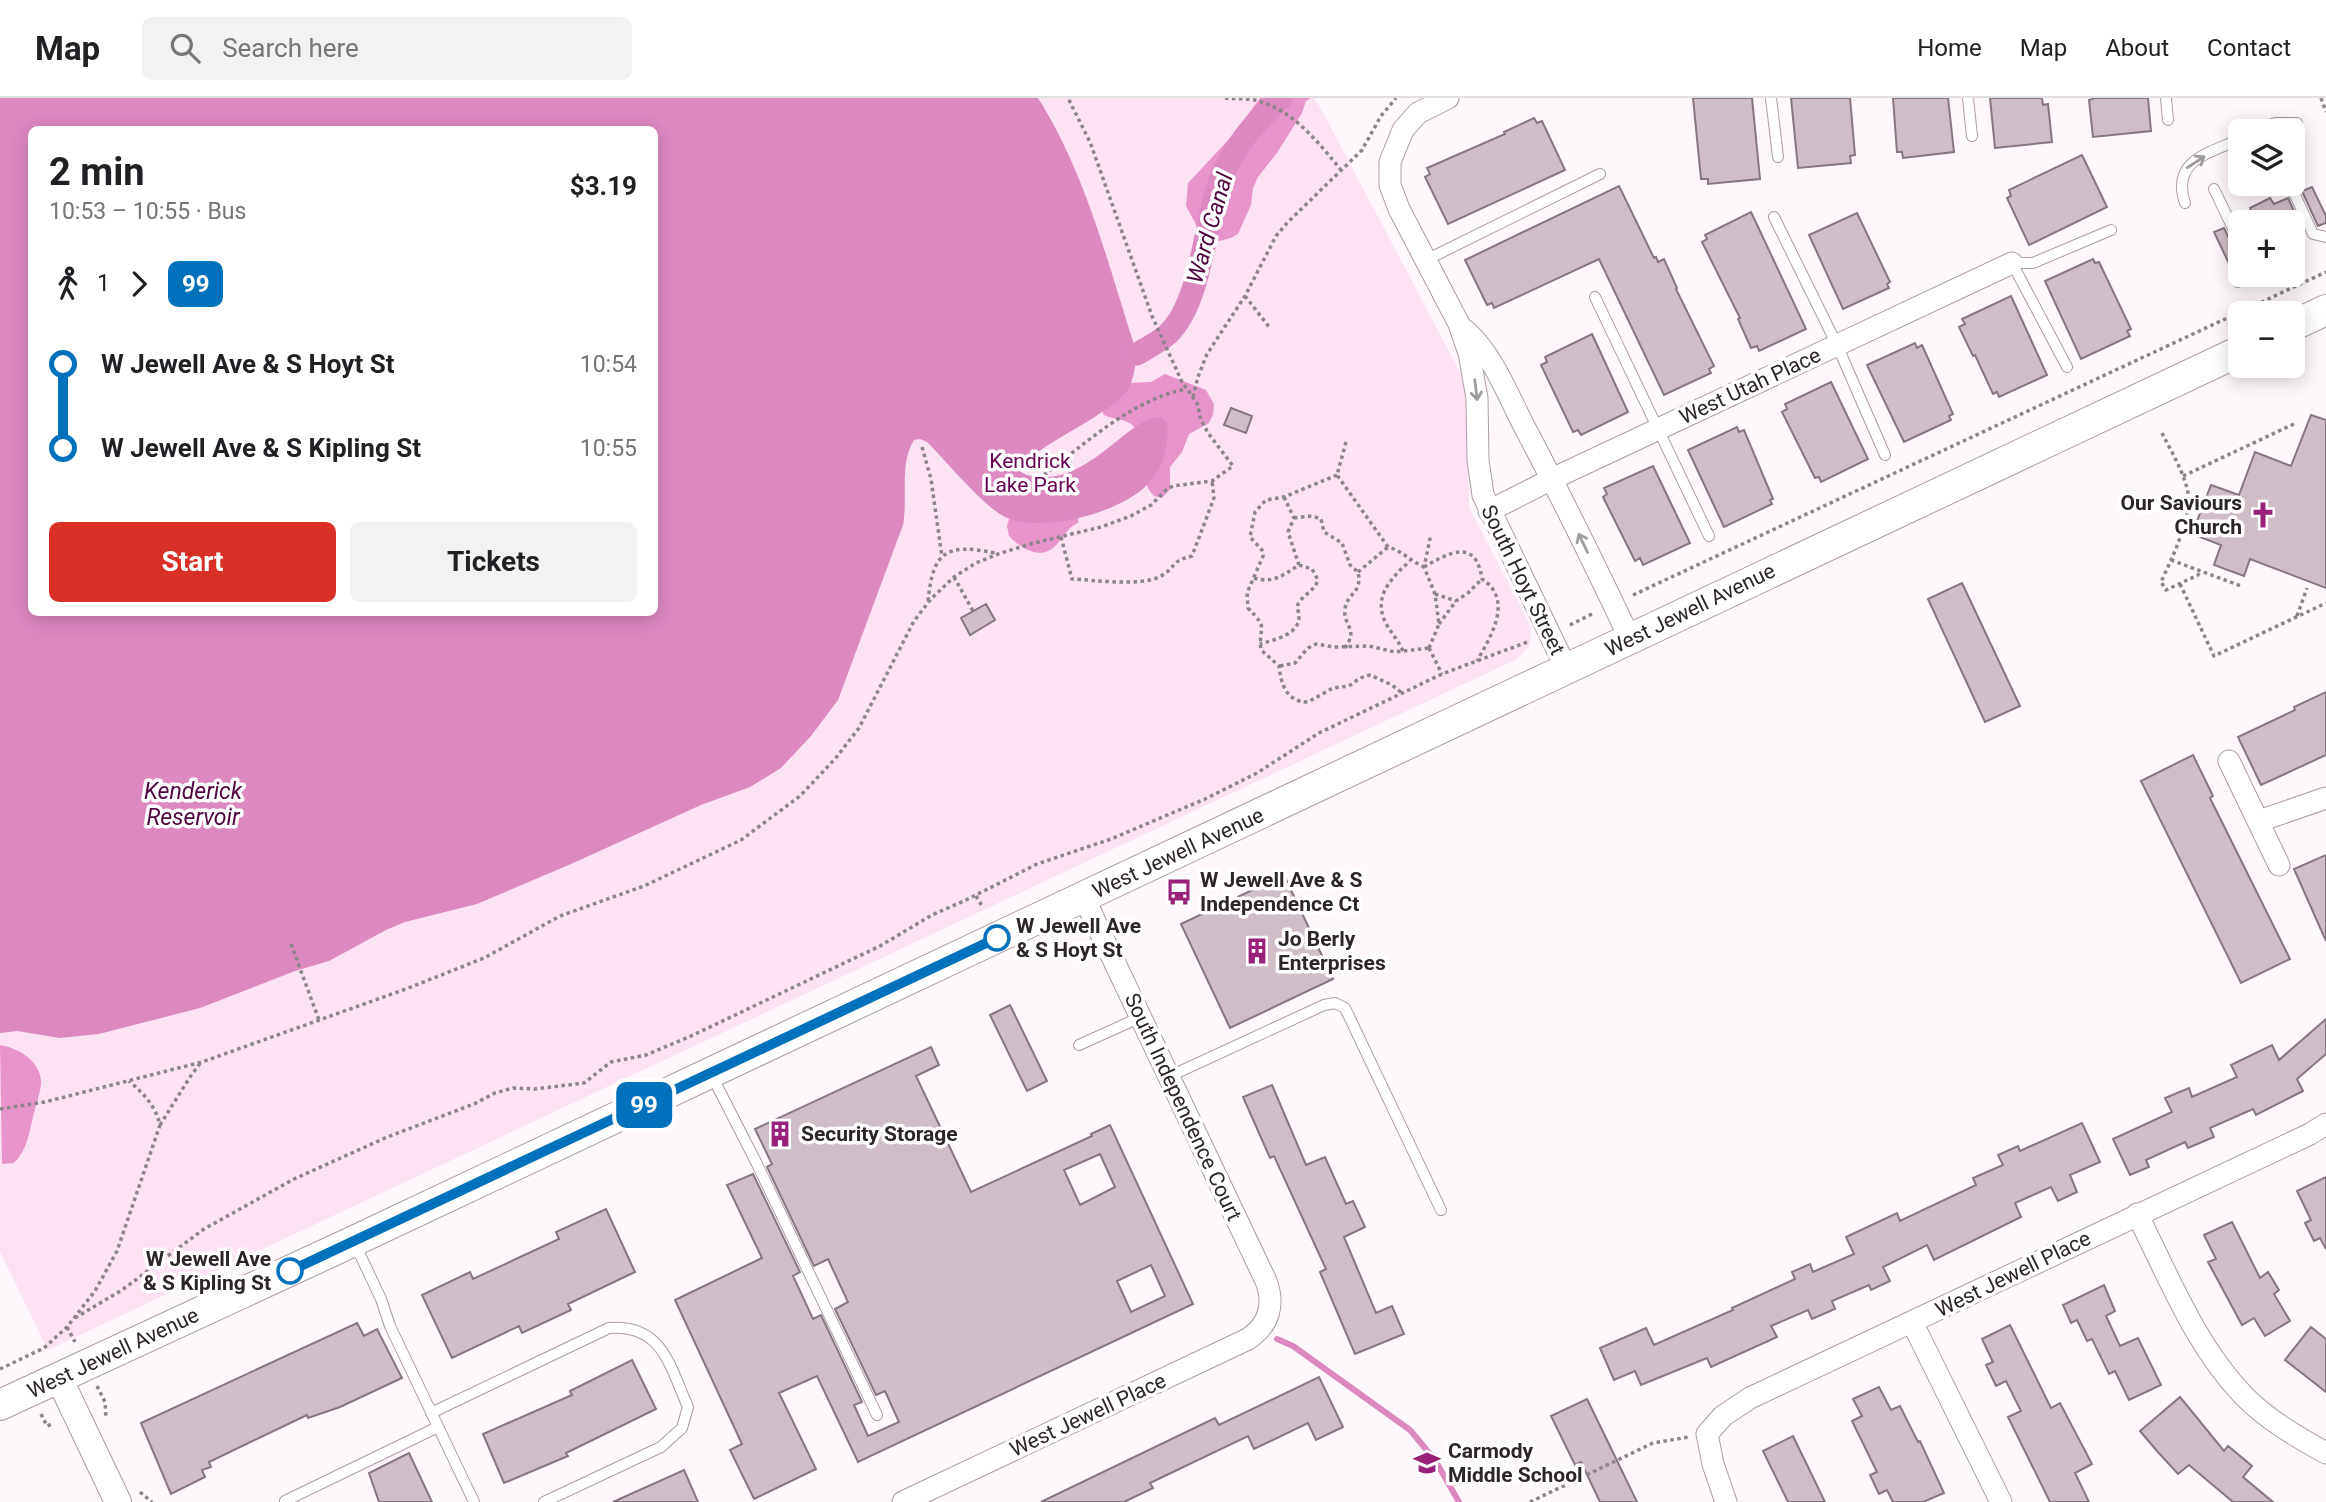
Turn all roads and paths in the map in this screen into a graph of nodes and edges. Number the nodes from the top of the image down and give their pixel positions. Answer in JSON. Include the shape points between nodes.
{"nodes":[{"id":1,"x":1068,"y":98,"type":"edge"},
{"id":2,"x":1225,"y":98,"type":"edge"},
{"id":3,"x":1396,"y":98,"type":"edge"},
{"id":4,"x":1448,"y":98,"type":"edge"},
{"id":5,"x":1771,"y":98,"type":"edge"},
{"id":6,"x":1968,"y":98,"type":"edge"},
{"id":7,"x":2166,"y":98,"type":"edge"},
{"id":8,"x":2321,"y":98,"type":"edge"},
{"id":9,"x":2326,"y":112,"type":"edge"},
{"id":10,"x":2168,"y":120,"type":"dead end"},
{"id":11,"x":1972,"y":136,"type":"dead end"},
{"id":12,"x":2228,"y":145,"type":"edge"},
{"id":13,"x":1777,"y":157,"type":"dead end"},
{"id":14,"x":1340,"y":170,"type":"junction"},
{"id":15,"x":1600,"y":174,"type":"dead end"},
{"id":16,"x":2214,"y":189,"type":"dead end"},
{"id":17,"x":2296,"y":196,"type":"edge"},
{"id":18,"x":2185,"y":203,"type":"dead end"},
{"id":19,"x":1774,"y":217,"type":"dead end"},
{"id":20,"x":2228,"y":218,"type":"edge"},
{"id":21,"x":2110,"y":230,"type":"dead end"},
{"id":22,"x":2326,"y":237,"type":"edge"},
{"id":23,"x":1426,"y":260,"type":"junction"},
{"id":24,"x":2012,"y":263,"type":"junction"},
{"id":25,"x":2326,"y":272,"type":"edge"},
{"id":26,"x":1245,"y":296,"type":"junction"},
{"id":27,"x":1595,"y":297,"type":"dead end"},
{"id":28,"x":2326,"y":310,"type":"edge"},
{"id":29,"x":2305,"y":320,"type":"edge"},
{"id":30,"x":1459,"y":324,"type":"junction"},
{"id":31,"x":1270,"y":328,"type":"dead end"},
{"id":32,"x":1837,"y":345,"type":"junction"},
{"id":33,"x":2228,"y":357,"type":"edge"},
{"id":34,"x":2067,"y":367,"type":"dead end"},
{"id":35,"x":1186,"y":389,"type":"junction"},
{"id":36,"x":1193,"y":397,"type":"junction"},
{"id":37,"x":2297,"y":423,"type":"dead end"},
{"id":38,"x":1658,"y":429,"type":"junction"},
{"id":39,"x":2162,"y":433,"type":"dead end"},
{"id":40,"x":1346,"y":442,"type":"dead end"},
{"id":41,"x":922,"y":447,"type":"dead end"},
{"id":42,"x":1885,"y":455,"type":"dead end"},
{"id":43,"x":1044,"y":475,"type":"dead end"},
{"id":44,"x":1337,"y":475,"type":"junction"},
{"id":45,"x":2183,"y":476,"type":"junction"},
{"id":46,"x":1552,"y":479,"type":"junction"},
{"id":47,"x":1212,"y":481,"type":"junction"},
{"id":48,"x":1284,"y":497,"type":"junction"},
{"id":49,"x":1489,"y":512,"type":"junction"},
{"id":50,"x":1294,"y":518,"type":"junction"},
{"id":51,"x":1431,"y":534,"type":"dead end"},
{"id":52,"x":1709,"y":536,"type":"dead end"},
{"id":53,"x":1061,"y":537,"type":"junction"},
{"id":54,"x":1388,"y":547,"type":"junction"},
{"id":55,"x":998,"y":554,"type":"junction"},
{"id":56,"x":942,"y":557,"type":"junction"},
{"id":57,"x":2171,"y":560,"type":"junction"},
{"id":58,"x":1410,"y":561,"type":"junction"},
{"id":59,"x":1299,"y":565,"type":"junction"},
{"id":60,"x":1424,"y":567,"type":"junction"},
{"id":61,"x":2201,"y":571,"type":"junction"},
{"id":62,"x":1358,"y":572,"type":"junction"},
{"id":63,"x":954,"y":577,"type":"junction"},
{"id":64,"x":1254,"y":579,"type":"junction"},
{"id":65,"x":1482,"y":579,"type":"junction"},
{"id":66,"x":2180,"y":584,"type":"junction"},
{"id":67,"x":2241,"y":586,"type":"dead end"},
{"id":68,"x":2307,"y":588,"type":"dead end"},
{"id":69,"x":1435,"y":594,"type":"junction"},
{"id":70,"x":1628,"y":597,"type":"dead end"},
{"id":71,"x":1456,"y":601,"type":"junction"},
{"id":72,"x":928,"y":603,"type":"junction"},
{"id":73,"x":2326,"y":603,"type":"edge"},
{"id":74,"x":973,"y":611,"type":"dead end"},
{"id":75,"x":1596,"y":612,"type":"dead end"},
{"id":76,"x":2297,"y":616,"type":"junction"},
{"id":77,"x":1439,"y":624,"type":"junction"},
{"id":78,"x":1568,"y":625,"type":"dead end"},
{"id":79,"x":1630,"y":639,"type":"junction"},
{"id":80,"x":1260,"y":644,"type":"junction"},
{"id":81,"x":1525,"y":644,"type":"dead end"},
{"id":82,"x":1345,"y":648,"type":"junction"},
{"id":83,"x":1429,"y":648,"type":"junction"},
{"id":84,"x":1403,"y":651,"type":"junction"},
{"id":85,"x":1477,"y":661,"type":"junction"},
{"id":86,"x":1279,"y":666,"type":"junction"},
{"id":87,"x":1567,"y":670,"type":"junction"},
{"id":88,"x":1442,"y":674,"type":"junction"},
{"id":89,"x":1402,"y":693,"type":"junction"},
{"id":90,"x":2229,"y":761,"type":"dead end"},
{"id":91,"x":2326,"y":798,"type":"edge"},
{"id":92,"x":2259,"y":821,"type":"junction"},
{"id":93,"x":2279,"y":864,"type":"dead end"},
{"id":94,"x":976,"y":895,"type":"junction"},
{"id":95,"x":1083,"y":898,"type":"junction"},
{"id":96,"x":982,"y":906,"type":"dead end"},
{"id":97,"x":291,"y":944,"type":"dead end"},
{"id":98,"x":1140,"y":1017,"type":"junction"},
{"id":99,"x":319,"y":1020,"type":"junction"},
{"id":100,"x":1079,"y":1045,"type":"dead end"},
{"id":101,"x":202,"y":1062,"type":"junction"},
{"id":102,"x":711,"y":1073,"type":"junction"},
{"id":103,"x":1168,"y":1077,"type":"junction"},
{"id":104,"x":129,"y":1081,"type":"junction"},
{"id":105,"x":0,"y":1109,"type":"edge"},
{"id":106,"x":2326,"y":1124,"type":"edge"},
{"id":107,"x":160,"y":1125,"type":"junction"},
{"id":108,"x":1441,"y":1210,"type":"dead end"},
{"id":109,"x":2137,"y":1214,"type":"junction"},
{"id":110,"x":354,"y":1241,"type":"junction"},
{"id":111,"x":75,"y":1318,"type":"junction"},
{"id":112,"x":1267,"y":1319,"type":"joint"},
{"id":113,"x":1912,"y":1322,"type":"junction"},
{"id":114,"x":0,"y":1369,"type":"edge"},
{"id":115,"x":59,"y":1378,"type":"junction"},
{"id":116,"x":0,"y":1405,"type":"edge"},
{"id":117,"x":431,"y":1413,"type":"junction"},
{"id":118,"x":877,"y":1415,"type":"dead end"},
{"id":119,"x":438,"y":1427,"type":"junction"},
{"id":120,"x":1707,"y":1434,"type":"junction"},
{"id":121,"x":2326,"y":1454,"type":"edge"},
{"id":122,"x":285,"y":1501,"type":"edge"},
{"id":123,"x":118,"y":1502,"type":"edge"},
{"id":124,"x":474,"y":1502,"type":"edge"},
{"id":125,"x":544,"y":1502,"type":"edge"},
{"id":126,"x":903,"y":1502,"type":"edge"},
{"id":127,"x":1530,"y":1502,"type":"edge"},
{"id":128,"x":1726,"y":1502,"type":"edge"},
{"id":129,"x":2001,"y":1502,"type":"edge"}],
"edges":[{"from":1,"to":35,"type":"path","via":[[1090,142],[1152,316]]},
{"from":2,"to":14,"type":"path","via":[[1256,100],[1276,109],[1308,133]]},
{"from":3,"to":14,"type":"path","via":[[1362,150]]},
{"from":4,"to":23,"type":"street","name":"South Hoyt Street","via":[[1418,113],[1403,130],[1390,162],[1390,185]]},
{"from":5,"to":13,"type":"lane"},
{"from":6,"to":11,"type":"lane"},
{"from":7,"to":10,"type":"lane"},
{"from":8,"to":9,"type":"path"},
{"from":18,"to":12,"type":"lane","one_way":true,"via":[[2181,178],[2190,164]]},
{"from":14,"to":26,"type":"path","via":[[1276,236]]},
{"from":15,"to":23,"type":"lane"},
{"from":16,"to":20,"type":"lane"},
{"from":17,"to":22,"type":"lane","via":[[2313,234]]},
{"from":19,"to":32,"type":"lane"},
{"from":21,"to":24,"type":"lane","via":[[2033,263]]},
{"from":23,"to":30,"type":"street","name":"South Hoyt Street"},
{"from":24,"to":32,"type":"street","name":"West Utah Place"},
{"from":24,"to":34,"type":"lane"},
{"from":25,"to":70,"type":"path"},
{"from":26,"to":31,"type":"path"},
{"from":26,"to":36,"type":"path","via":[[1207,354]]},
{"from":27,"to":38,"type":"lane"},
{"from":28,"to":29,"type":"main road"},
{"from":30,"to":46,"type":"street","name":"South Hoyt Street","via":[[1491,362]]},
{"from":30,"to":49,"type":"street","name":"South Hoyt Street","one_way":true,"via":[[1474,376],[1480,482]]},
{"from":32,"to":38,"type":"street","name":"West Utah Place"},
{"from":32,"to":42,"type":"lane"},
{"from":33,"to":79,"type":"main road","name":"West Jewell Avenue"},
{"from":35,"to":36,"type":"path"},
{"from":35,"to":43,"type":"path","via":[[1169,392],[1123,416]]},
{"from":36,"to":47,"type":"path","via":[[1208,433],[1233,466]]},
{"from":37,"to":45,"type":"path"},
{"from":38,"to":46,"type":"street","name":"West Utah Place"},
{"from":38,"to":52,"type":"lane"},
{"from":39,"to":45,"type":"path"},
{"from":40,"to":44,"type":"path"},
{"from":41,"to":56,"type":"path"},
{"from":44,"to":48,"type":"path"},
{"from":44,"to":54,"type":"path"},
{"from":45,"to":57,"type":"path","via":[[2188,507]]},
{"from":46,"to":49,"type":"street","name":"West Utah Place"},
{"from":79,"to":46,"type":"street","name":"South Hoyt Street","one_way":true},
{"from":47,"to":53,"type":"path","via":[[1173,486],[1132,516]]},
{"from":47,"to":53,"type":"path","via":[[1214,498],[1192,556],[1173,563],[1159,578],[1129,583],[1072,579]]},
{"from":48,"to":50,"type":"path"},
{"from":48,"to":64,"type":"path","via":[[1266,500],[1251,522],[1250,537],[1263,556]]},
{"from":49,"to":87,"type":"street","name":"South Hoyt Street"},
{"from":50,"to":59,"type":"path","via":[[1289,533]]},
{"from":50,"to":62,"type":"path","via":[[1321,519],[1324,532],[1342,543],[1350,565]]},
{"from":51,"to":60,"type":"path"},
{"from":53,"to":55,"type":"path"},
{"from":54,"to":58,"type":"path"},
{"from":54,"to":62,"type":"path"},
{"from":55,"to":56,"type":"path","via":[[972,548]]},
{"from":55,"to":63,"type":"path"},
{"from":56,"to":72,"type":"path","via":[[932,570]]},
{"from":57,"to":61,"type":"path"},
{"from":57,"to":66,"type":"path","via":[[2162,587],[2166,590]]},
{"from":58,"to":60,"type":"path"},
{"from":58,"to":84,"type":"path","via":[[1388,584],[1381,600],[1383,617]]},
{"from":59,"to":64,"type":"path","via":[[1278,579]]},
{"from":59,"to":80,"type":"path","via":[[1312,569],[1316,585],[1298,602],[1298,622],[1290,632]]},
{"from":60,"to":65,"type":"path","via":[[1455,552],[1470,552],[1479,562]]},
{"from":60,"to":69,"type":"path"},
{"from":61,"to":66,"type":"path"},
{"from":61,"to":67,"type":"path"},
{"from":62,"to":82,"type":"path","via":[[1359,586],[1345,608],[1352,629]]},
{"from":63,"to":72,"type":"path"},
{"from":63,"to":74,"type":"path"},
{"from":64,"to":80,"type":"path","via":[[1246,601],[1263,628]]},
{"from":65,"to":71,"type":"path"},
{"from":65,"to":85,"type":"path","via":[[1498,598],[1495,628]]},
{"from":66,"to":76,"type":"path","via":[[2214,656]]},
{"from":68,"to":76,"type":"path"},
{"from":69,"to":71,"type":"path"},
{"from":69,"to":77,"type":"path"},
{"from":71,"to":77,"type":"path"},
{"from":72,"to":99,"type":"path","via":[[914,621],[859,729],[800,796],[767,822],[688,866],[560,916],[484,958]]},
{"from":73,"to":76,"type":"path"},
{"from":75,"to":78,"type":"path"},
{"from":77,"to":83,"type":"path"},
{"from":79,"to":87,"type":"main road","name":"West Jewell Avenue"},
{"from":80,"to":86,"type":"path"},
{"from":81,"to":85,"type":"path"},
{"from":82,"to":84,"type":"path"},
{"from":82,"to":86,"type":"path","via":[[1315,644],[1295,663]]},
{"from":83,"to":84,"type":"path"},
{"from":83,"to":88,"type":"path"},
{"from":85,"to":88,"type":"path"},
{"from":86,"to":89,"type":"path","via":[[1285,691],[1303,702],[1370,675]]},
{"from":87,"to":95,"type":"main road","name":"West Jewell Avenue"},
{"from":88,"to":89,"type":"path"},
{"from":89,"to":94,"type":"path","via":[[1319,733],[1216,794],[1111,839],[1037,864]]},
{"from":90,"to":92,"type":"street"},
{"from":91,"to":92,"type":"street"},
{"from":92,"to":93,"type":"street"},
{"from":94,"to":96,"type":"path"},
{"from":94,"to":111,"type":"path","via":[[691,1036],[646,1055],[611,1062],[584,1083],[495,1093],[294,1179],[205,1229]]},
{"from":95,"to":98,"type":"street","name":"South Independence Court"},
{"from":95,"to":102,"type":"main road","name":"West Jewell Avenue"},
{"from":97,"to":99,"type":"path"},
{"from":98,"to":100,"type":"lane"},
{"from":98,"to":103,"type":"street","name":"South Independence Court"},
{"from":99,"to":101,"type":"path"},
{"from":101,"to":104,"type":"path"},
{"from":101,"to":107,"type":"path"},
{"from":102,"to":110,"type":"main road","name":"West Jewell Avenue"},
{"from":102,"to":118,"type":"lane"},
{"from":103,"to":108,"type":"lane","via":[[1335,1003],[1345,1008]]},
{"from":103,"to":112,"type":"street","name":"South Independence Court","via":[[1266,1281],[1271,1301]]},
{"from":104,"to":105,"type":"path"},
{"from":104,"to":107,"type":"path","via":[[149,1100]]},
{"from":106,"to":109,"type":"street","name":"West Jewell Place"},
{"from":107,"to":111,"type":"path","via":[[117,1251]]},
{"from":109,"to":113,"type":"street","name":"West Jewell Place"},
{"from":109,"to":121,"type":"street","via":[[2185,1311],[2226,1375],[2265,1415]]},
{"from":110,"to":115,"type":"main road","name":"West Jewell Avenue"},
{"from":110,"to":117,"type":"lane"},
{"from":111,"to":114,"type":"path","via":[[44,1348]]},
{"from":112,"to":126,"type":"street","name":"West Jewell Place","via":[[1255,1334],[1230,1348]]},
{"from":113,"to":120,"type":"street","name":"West Jewell Place","via":[[1749,1398]]},
{"from":113,"to":129,"type":"street"},
{"from":115,"to":116,"type":"main road","name":"West Jewell Avenue"},
{"from":115,"to":123,"type":"street"},
{"from":117,"to":119,"type":"lane"},
{"from":117,"to":125,"type":"lane","via":[[609,1328],[623,1327],[650,1336],[659,1345],[688,1407],[682,1428],[661,1447]]},
{"from":119,"to":122,"type":"lane"},
{"from":119,"to":124,"type":"lane"},
{"from":120,"to":127,"type":"path","via":[[1653,1443]]},
{"from":120,"to":128,"type":"street"}]}
